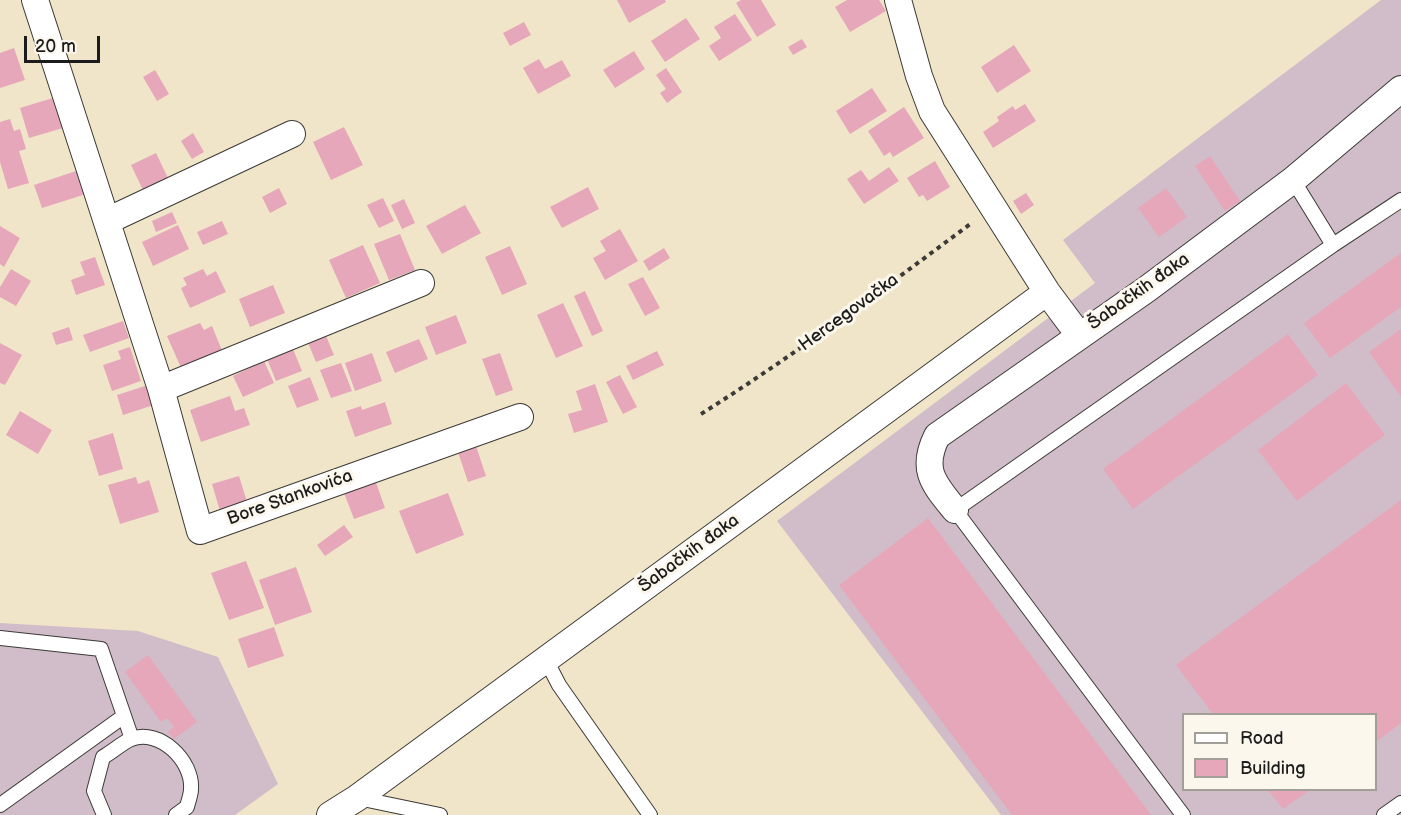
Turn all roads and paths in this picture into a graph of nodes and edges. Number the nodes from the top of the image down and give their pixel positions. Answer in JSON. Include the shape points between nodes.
{"nodes":[{"id":1,"x":34,"y":0,"type":"edge"},
{"id":2,"x":898,"y":0,"type":"edge"},
{"id":3,"x":1401,"y":89,"type":"edge"},
{"id":4,"x":292,"y":134,"type":"dead end"},
{"id":5,"x":1293,"y":180,"type":"junction"},
{"id":6,"x":1401,"y":200,"type":"edge"},
{"id":7,"x":993,"y":207,"type":"junction"},
{"id":8,"x":107,"y":221,"type":"junction"},
{"id":9,"x":1333,"y":245,"type":"junction"},
{"id":10,"x":422,"y":283,"type":"dead end"},
{"id":11,"x":1047,"y":292,"type":"junction"},
{"id":12,"x":1079,"y":335,"type":"junction"},
{"id":13,"x":161,"y":389,"type":"junction"},
{"id":14,"x":701,"y":414,"type":"dead end"},
{"id":15,"x":520,"y":417,"type":"dead end"},
{"id":16,"x":955,"y":510,"type":"junction"},
{"id":17,"x":0,"y":638,"type":"edge"},
{"id":18,"x":545,"y":658,"type":"junction"},
{"id":19,"x":124,"y":716,"type":"junction"},
{"id":20,"x":132,"y":739,"type":"junction"},
{"id":21,"x":357,"y":798,"type":"junction"},
{"id":22,"x":1401,"y":803,"type":"edge"},
{"id":23,"x":0,"y":805,"type":"edge"},
{"id":24,"x":104,"y":815,"type":"edge"},
{"id":25,"x":176,"y":815,"type":"edge"},
{"id":26,"x":330,"y":815,"type":"edge"},
{"id":27,"x":440,"y":815,"type":"edge"},
{"id":28,"x":650,"y":815,"type":"edge"},
{"id":29,"x":1183,"y":815,"type":"edge"},
{"id":30,"x":1384,"y":815,"type":"edge"}],
"edges":[{"from":1,"to":8,"type":"street","name":"Bore Stankovića"},
{"from":2,"to":7,"type":"street","via":[[932,111]]},
{"from":3,"to":5,"type":"street","name":"Šabačkih đaka"},
{"from":4,"to":8,"type":"street"},
{"from":5,"to":9,"type":"lane"},
{"from":5,"to":12,"type":"street","name":"Šabačkih đaka"},
{"from":6,"to":9,"type":"lane"},
{"from":7,"to":11,"type":"street"},
{"from":7,"to":14,"type":"path","name":"Hercegovačka","via":[[832,326]]},
{"from":8,"to":13,"type":"street","name":"Bore Stankovića"},
{"from":9,"to":16,"type":"lane"},
{"from":10,"to":13,"type":"street"},
{"from":11,"to":12,"type":"street"},
{"from":11,"to":18,"type":"street","name":"Šabačkih đaka"},
{"from":12,"to":16,"type":"street","name":"Šabačkih đaka","via":[[937,436],[931,447],[930,472],[934,484]]},
{"from":13,"to":15,"type":"street","name":"Bore Stankovića","via":[[200,531]]},
{"from":16,"to":29,"type":"lane"},
{"from":17,"to":19,"type":"lane","via":[[101,649]]},
{"from":18,"to":21,"type":"street","name":"Šabačkih đaka"},
{"from":18,"to":28,"type":"lane"},
{"from":19,"to":20,"type":"lane"},
{"from":19,"to":23,"type":"lane"},
{"from":20,"to":24,"type":"lane","via":[[104,757],[94,791]]},
{"from":20,"to":25,"type":"lane","via":[[163,742],[184,761],[191,788],[186,807]]},
{"from":21,"to":26,"type":"street","name":"Šabačkih đaka"},
{"from":21,"to":27,"type":"lane"},
{"from":22,"to":30,"type":"lane"}]}
